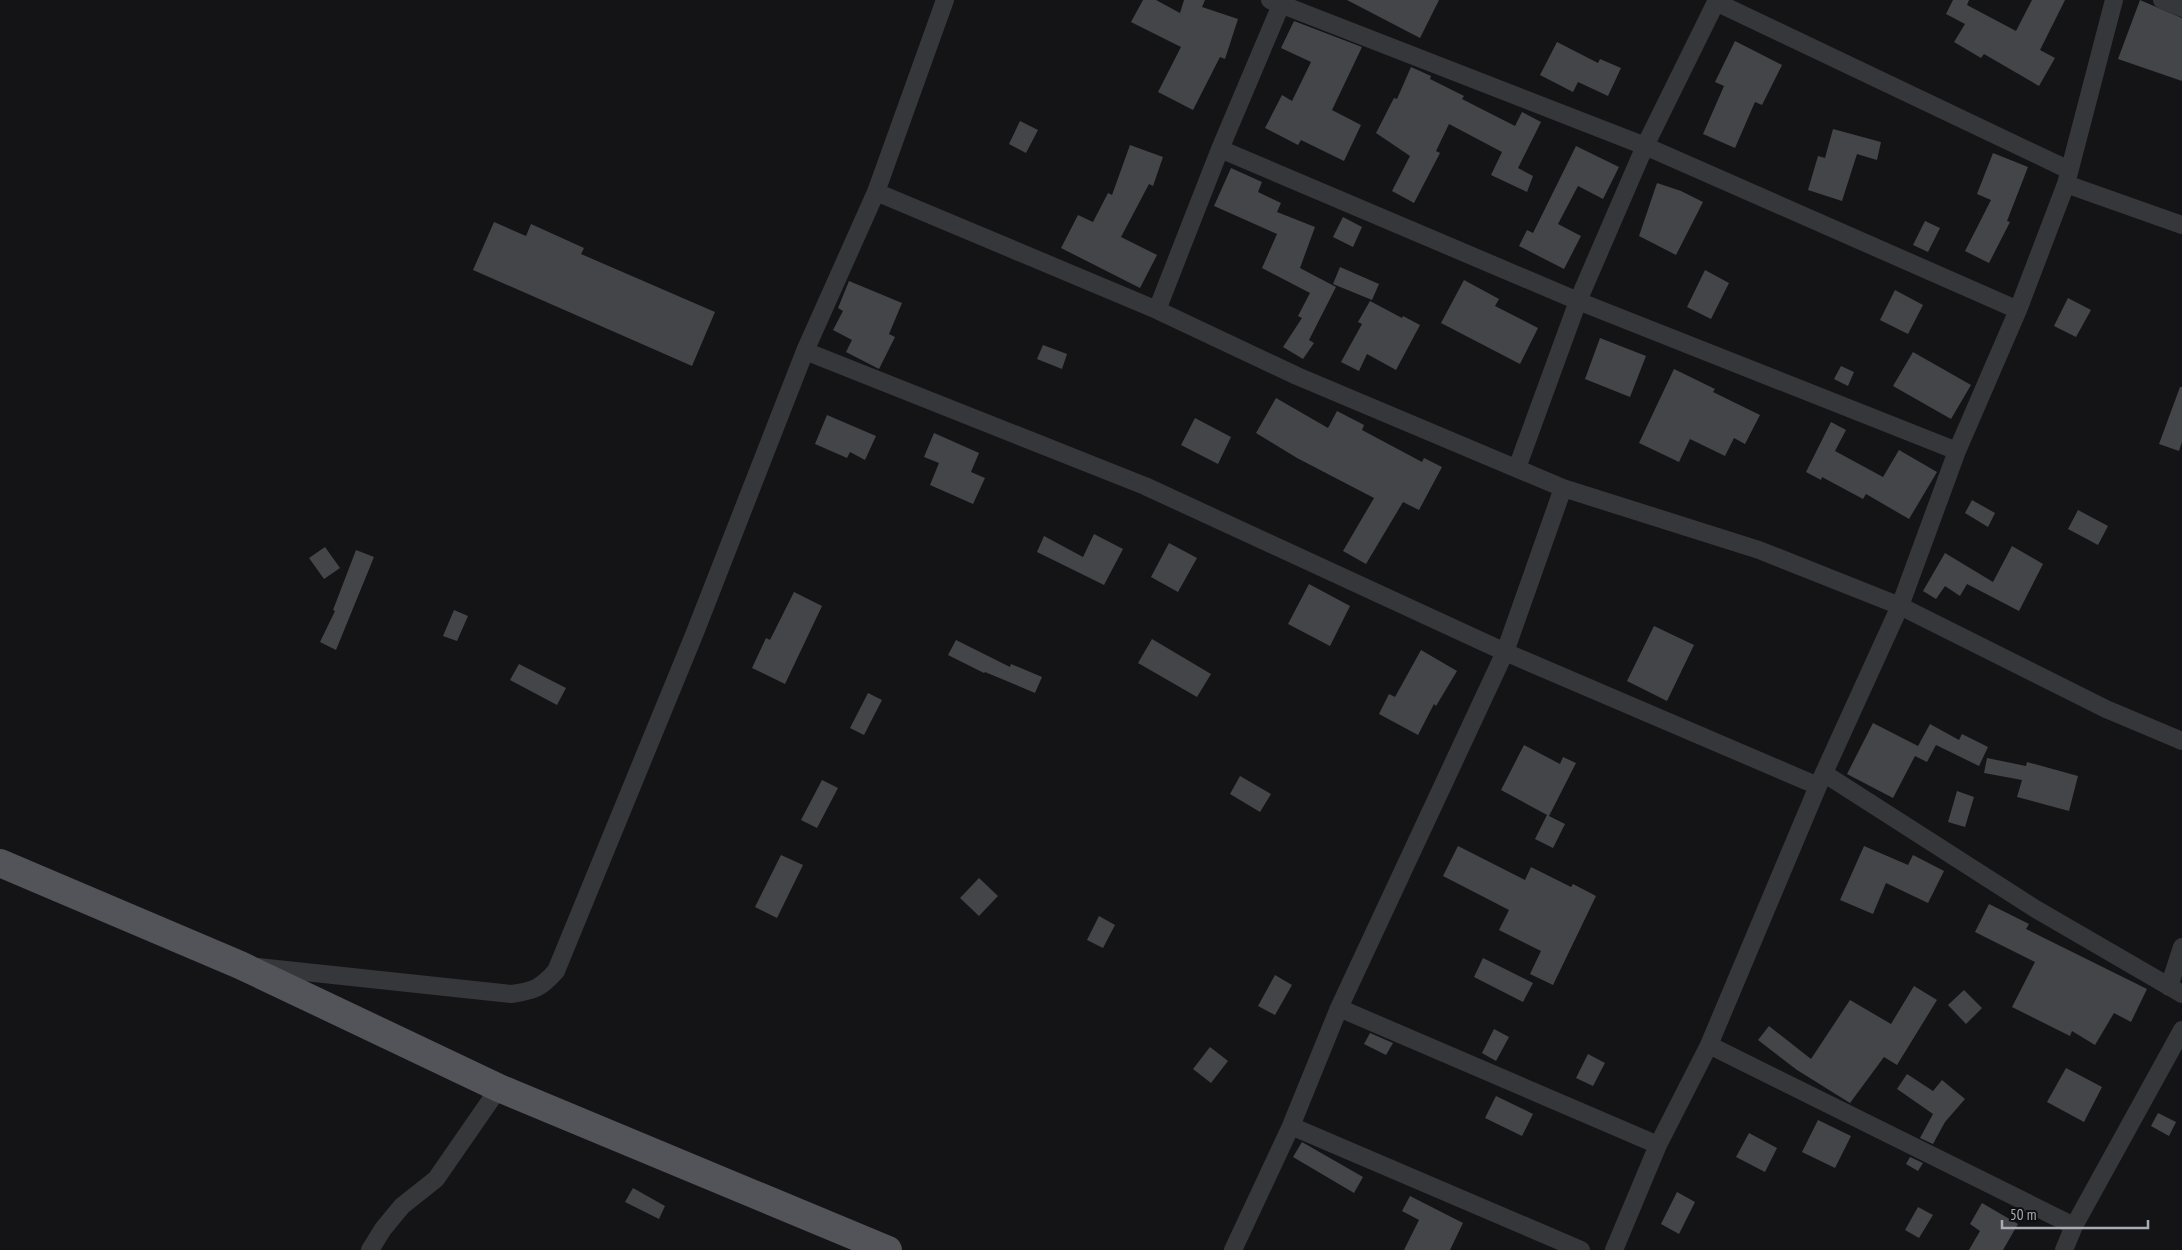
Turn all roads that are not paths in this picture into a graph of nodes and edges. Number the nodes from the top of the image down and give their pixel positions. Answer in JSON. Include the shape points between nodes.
{"nodes":[{"id":1,"x":945,"y":0,"type":"edge"},
{"id":2,"x":2114,"y":0,"type":"edge"},
{"id":3,"x":2162,"y":0,"type":"edge"},
{"id":4,"x":1717,"y":1,"type":"edge"},
{"id":5,"x":1278,"y":2,"type":"edge"},
{"id":6,"x":2182,"y":8,"type":"edge"},
{"id":7,"x":1645,"y":146,"type":"junction"},
{"id":8,"x":1220,"y":149,"type":"junction"},
{"id":9,"x":2067,"y":177,"type":"junction"},
{"id":10,"x":876,"y":192,"type":"junction"},
{"id":11,"x":2182,"y":225,"type":"edge"},
{"id":12,"x":1578,"y":301,"type":"junction"},
{"id":13,"x":1157,"y":310,"type":"junction"},
{"id":14,"x":2018,"y":310,"type":"junction"},
{"id":15,"x":805,"y":351,"type":"junction"},
{"id":16,"x":1957,"y":451,"type":"junction"},
{"id":17,"x":1517,"y":468,"type":"junction"},
{"id":18,"x":1563,"y":488,"type":"junction"},
{"id":19,"x":1900,"y":606,"type":"junction"},
{"id":20,"x":1505,"y":652,"type":"junction"},
{"id":21,"x":2182,"y":741,"type":"edge"},
{"id":22,"x":1821,"y":780,"type":"junction"},
{"id":23,"x":0,"y":863,"type":"edge"},
{"id":24,"x":2182,"y":946,"type":"edge"},
{"id":25,"x":240,"y":965,"type":"junction"},
{"id":26,"x":2176,"y":991,"type":"edge"},
{"id":27,"x":1339,"y":1008,"type":"junction"},
{"id":28,"x":2182,"y":1030,"type":"edge"},
{"id":29,"x":1709,"y":1045,"type":"junction"},
{"id":30,"x":499,"y":1088,"type":"junction"},
{"id":31,"x":1291,"y":1126,"type":"junction"},
{"id":32,"x":1658,"y":1145,"type":"junction"},
{"id":33,"x":2074,"y":1226,"type":"junction"},
{"id":34,"x":370,"y":1250,"type":"edge"},
{"id":35,"x":888,"y":1250,"type":"edge"},
{"id":36,"x":1233,"y":1250,"type":"edge"},
{"id":37,"x":1581,"y":1250,"type":"edge"},
{"id":38,"x":1614,"y":1250,"type":"edge"},
{"id":39,"x":2064,"y":1250,"type":"edge"}],
"edges":[{"from":1,"to":10,"type":"street"},
{"from":2,"to":9,"type":"street"},
{"from":3,"to":6,"type":"street"},
{"from":4,"to":7,"type":"street"},
{"from":4,"to":9,"type":"street"},
{"from":5,"to":7,"type":"street"},
{"from":5,"to":8,"type":"street"},
{"from":7,"to":12,"type":"street"},
{"from":7,"to":14,"type":"street"},
{"from":8,"to":12,"type":"street"},
{"from":8,"to":13,"type":"street"},
{"from":9,"to":11,"type":"street"},
{"from":9,"to":14,"type":"street"},
{"from":10,"to":13,"type":"street"},
{"from":10,"to":15,"type":"street"},
{"from":12,"to":16,"type":"street"},
{"from":12,"to":17,"type":"street"},
{"from":13,"to":17,"type":"street","via":[[1297,376]]},
{"from":14,"to":16,"type":"street"},
{"from":15,"to":20,"type":"street","via":[[1145,486]]},
{"from":15,"to":25,"type":"street","via":[[556,971],[542,986],[511,994]]},
{"from":16,"to":19,"type":"street"},
{"from":17,"to":18,"type":"street"},
{"from":18,"to":19,"type":"street","via":[[1759,550]]},
{"from":18,"to":20,"type":"street"},
{"from":19,"to":21,"type":"street","via":[[2106,709]]},
{"from":19,"to":22,"type":"street"},
{"from":20,"to":22,"type":"street"},
{"from":20,"to":27,"type":"street"},
{"from":22,"to":26,"type":"street"},
{"from":22,"to":29,"type":"street"},
{"from":23,"to":25,"type":"main road"},
{"from":24,"to":26,"type":"street"},
{"from":25,"to":30,"type":"main road"},
{"from":27,"to":31,"type":"street"},
{"from":27,"to":32,"type":"street"},
{"from":28,"to":33,"type":"street"},
{"from":29,"to":32,"type":"street"},
{"from":29,"to":33,"type":"street"},
{"from":30,"to":34,"type":"street","via":[[436,1180],[402,1206]]},
{"from":30,"to":35,"type":"main road"},
{"from":31,"to":36,"type":"street"},
{"from":31,"to":37,"type":"street"},
{"from":32,"to":38,"type":"street"},
{"from":33,"to":39,"type":"street"}]}
